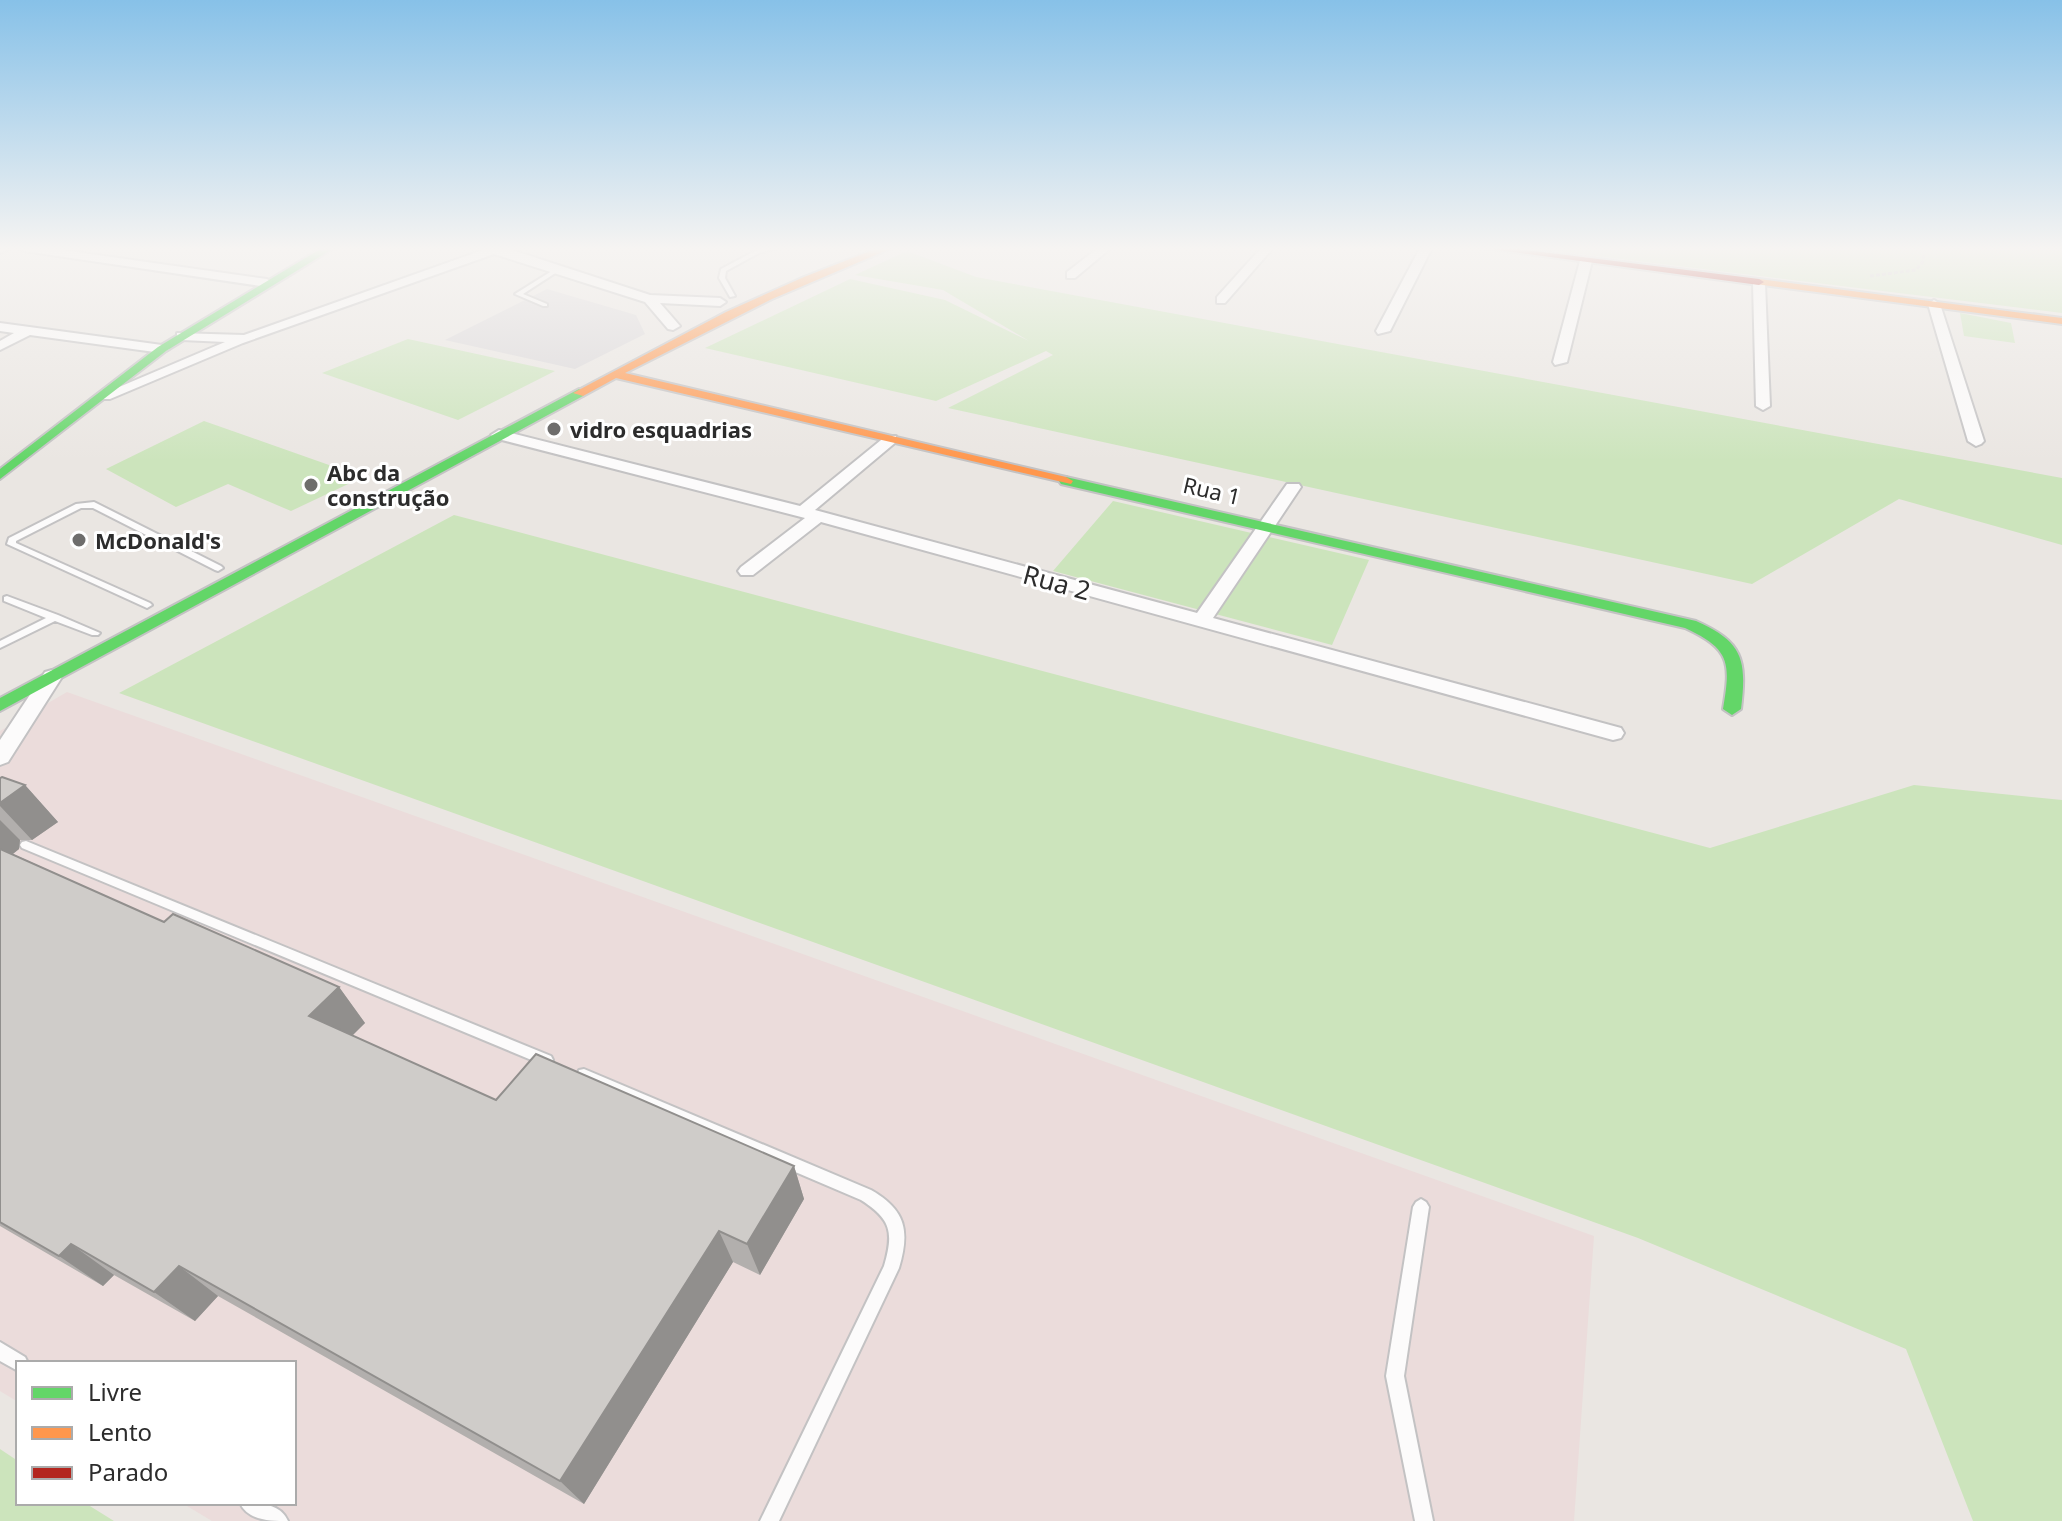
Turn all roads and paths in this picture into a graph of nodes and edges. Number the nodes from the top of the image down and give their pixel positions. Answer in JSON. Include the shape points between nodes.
{"nodes":[{"id":1,"x":209,"y":319,"type":"edge"},
{"id":2,"x":300,"y":319,"type":"edge"},
{"id":3,"x":667,"y":319,"type":"edge"},
{"id":4,"x":687,"y":319,"type":"edge"},
{"id":5,"x":720,"y":319,"type":"edge"},
{"id":6,"x":1389,"y":319,"type":"edge"},
{"id":7,"x":1571,"y":319,"type":"edge"},
{"id":8,"x":1760,"y":319,"type":"edge"},
{"id":9,"x":1939,"y":319,"type":"edge"},
{"id":10,"x":673,"y":326,"type":"junction"},
{"id":11,"x":0,"y":327,"type":"edge"},
{"id":12,"x":29,"y":330,"type":"junction"},
{"id":13,"x":1383,"y":331,"type":"dead end"},
{"id":14,"x":182,"y":336,"type":"junction"},
{"id":15,"x":245,"y":339,"type":"junction"},
{"id":16,"x":0,"y":346,"type":"edge"},
{"id":17,"x":162,"y":349,"type":"junction"},
{"id":18,"x":1560,"y":362,"type":"dead end"},
{"id":19,"x":614,"y":374,"type":"junction"},
{"id":20,"x":105,"y":396,"type":"junction"},
{"id":21,"x":1763,"y":406,"type":"dead end"},
{"id":22,"x":499,"y":435,"type":"junction"},
{"id":23,"x":891,"y":439,"type":"junction"},
{"id":24,"x":1976,"y":441,"type":"dead end"},
{"id":25,"x":0,"y":475,"type":"edge"},
{"id":26,"x":1293,"y":487,"type":"dead end"},
{"id":27,"x":811,"y":514,"type":"junction"},
{"id":28,"x":1264,"y":527,"type":"junction"},
{"id":29,"x":218,"y":568,"type":"junction"},
{"id":30,"x":747,"y":571,"type":"dead end"},
{"id":31,"x":7,"y":599,"type":"dead end"},
{"id":32,"x":147,"y":605,"type":"junction"},
{"id":33,"x":55,"y":617,"type":"junction"},
{"id":34,"x":1200,"y":622,"type":"junction"},
{"id":35,"x":95,"y":633,"type":"junction"},
{"id":36,"x":0,"y":645,"type":"edge"},
{"id":37,"x":68,"y":647,"type":"dead end"},
{"id":38,"x":52,"y":677,"type":"junction"},
{"id":39,"x":0,"y":705,"type":"edge"},
{"id":40,"x":1732,"y":709,"type":"dead end"},
{"id":41,"x":1613,"y":733,"type":"dead end"},
{"id":42,"x":0,"y":757,"type":"edge"},
{"id":43,"x":26,"y":845,"type":"dead end"},
{"id":44,"x":1421,"y":1207,"type":"dead end"},
{"id":45,"x":252,"y":1505,"type":"edge"},
{"id":46,"x":279,"y":1521,"type":"edge"},
{"id":47,"x":769,"y":1521,"type":"edge"},
{"id":48,"x":1424,"y":1521,"type":"edge"}],
"edges":[{"from":1,"to":14,"type":"main road"},
{"from":2,"to":15,"type":"street"},
{"from":3,"to":10,"type":"street"},
{"from":4,"to":10,"type":"main road"},
{"from":5,"to":19,"type":"main road"},
{"from":6,"to":13,"type":"street"},
{"from":7,"to":18,"type":"street"},
{"from":8,"to":21,"type":"street"},
{"from":9,"to":24,"type":"street"},
{"from":10,"to":29,"type":"main road"},
{"from":11,"to":12,"type":"street"},
{"from":12,"to":16,"type":"street"},
{"from":12,"to":17,"type":"street"},
{"from":14,"to":15,"type":"street"},
{"from":14,"to":17,"type":"main road"},
{"from":15,"to":20,"type":"street"},
{"from":17,"to":20,"type":"main road"},
{"from":19,"to":22,"type":"main road"},
{"from":19,"to":23,"type":"main road","name":"Rua 1"},
{"from":20,"to":25,"type":"main road"},
{"from":22,"to":27,"type":"street","name":"Rua 2"},
{"from":22,"to":38,"type":"main road"},
{"from":23,"to":27,"type":"street"},
{"from":23,"to":28,"type":"main road","name":"Rua 1"},
{"from":26,"to":28,"type":"street"},
{"from":27,"to":30,"type":"street"},
{"from":27,"to":34,"type":"street","name":"Rua 2"},
{"from":28,"to":34,"type":"street"},
{"from":28,"to":40,"type":"main road","name":"Rua 1","via":[[1718,634],[1732,646],[1738,666]]},
{"from":29,"to":32,"type":"main road"},
{"from":29,"to":32,"type":"lane","via":[[94,505],[79,506],[12,540],[11,544]]},
{"from":31,"to":33,"type":"lane"},
{"from":32,"to":35,"type":"main road"},
{"from":33,"to":35,"type":"lane"},
{"from":33,"to":36,"type":"lane"},
{"from":34,"to":41,"type":"street","name":"Rua 2"},
{"from":35,"to":37,"type":"main road"},
{"from":38,"to":39,"type":"main road"},
{"from":38,"to":42,"type":"street"},
{"from":43,"to":47,"type":"lane","via":[[885,1205],[897,1234],[891,1268]]},
{"from":44,"to":48,"type":"lane","via":[[1395,1376]]},
{"from":45,"to":46,"type":"lane"}]}
